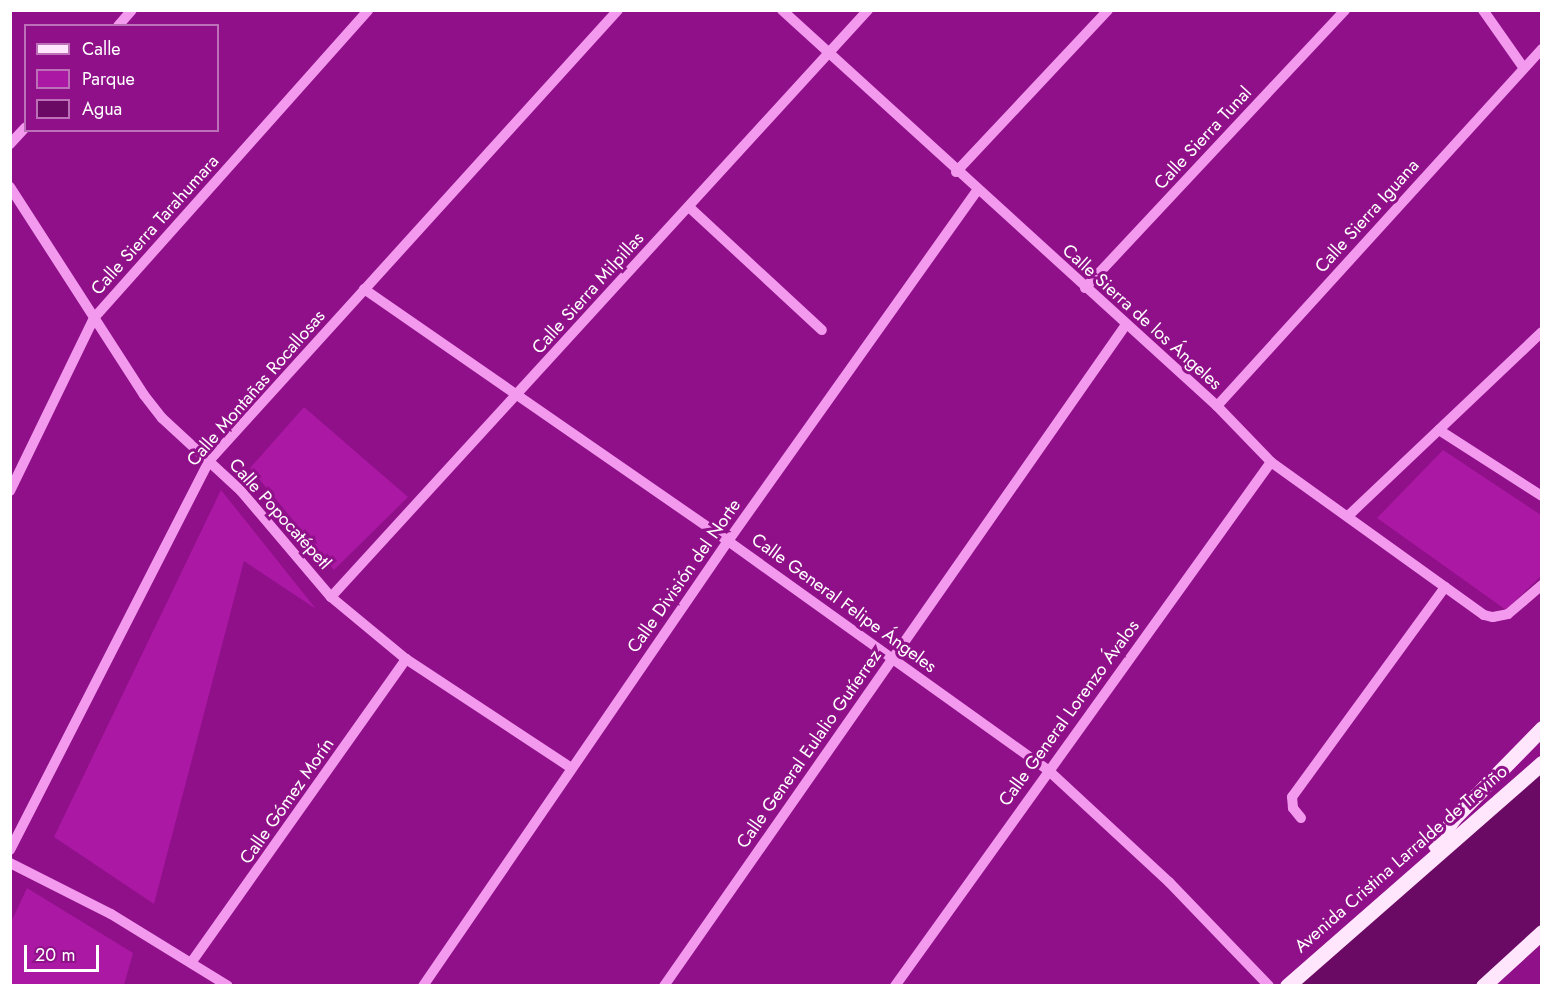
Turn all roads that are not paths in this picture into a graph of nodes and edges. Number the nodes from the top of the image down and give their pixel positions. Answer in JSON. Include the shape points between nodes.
{"nodes":[{"id":1,"x":132,"y":10,"type":"edge"},
{"id":2,"x":368,"y":10,"type":"edge"},
{"id":3,"x":618,"y":10,"type":"edge"},
{"id":4,"x":782,"y":10,"type":"edge"},
{"id":5,"x":868,"y":10,"type":"edge"},
{"id":6,"x":1108,"y":10,"type":"edge"},
{"id":7,"x":1345,"y":10,"type":"edge"},
{"id":8,"x":1483,"y":10,"type":"edge"},
{"id":9,"x":120,"y":24,"type":"edge"},
{"id":10,"x":1542,"y":49,"type":"edge"},
{"id":11,"x":828,"y":54,"type":"junction"},
{"id":12,"x":1523,"y":67,"type":"junction"},
{"id":13,"x":24,"y":130,"type":"edge"},
{"id":14,"x":10,"y":144,"type":"edge"},
{"id":15,"x":956,"y":172,"type":"junction"},
{"id":16,"x":10,"y":187,"type":"edge"},
{"id":17,"x":977,"y":190,"type":"junction"},
{"id":18,"x":689,"y":207,"type":"junction"},
{"id":19,"x":1085,"y":288,"type":"junction"},
{"id":20,"x":364,"y":289,"type":"junction"},
{"id":21,"x":94,"y":318,"type":"junction"},
{"id":22,"x":1125,"y":326,"type":"junction"},
{"id":23,"x":822,"y":330,"type":"dead end"},
{"id":24,"x":1542,"y":332,"type":"edge"},
{"id":25,"x":516,"y":396,"type":"junction"},
{"id":26,"x":1217,"y":406,"type":"junction"},
{"id":27,"x":1438,"y":430,"type":"junction"},
{"id":28,"x":209,"y":461,"type":"junction"},
{"id":29,"x":1271,"y":462,"type":"junction"},
{"id":30,"x":10,"y":491,"type":"edge"},
{"id":31,"x":1542,"y":496,"type":"edge"},
{"id":32,"x":1348,"y":516,"type":"junction"},
{"id":33,"x":729,"y":541,"type":"junction"},
{"id":34,"x":1542,"y":585,"type":"edge"},
{"id":35,"x":1445,"y":587,"type":"junction"},
{"id":36,"x":331,"y":597,"type":"junction"},
{"id":37,"x":892,"y":658,"type":"junction"},
{"id":38,"x":406,"y":659,"type":"junction"},
{"id":39,"x":1542,"y":728,"type":"edge"},
{"id":40,"x":1542,"y":763,"type":"edge"},
{"id":41,"x":571,"y":768,"type":"junction"},
{"id":42,"x":1048,"y":770,"type":"junction"},
{"id":43,"x":1301,"y":818,"type":"dead end"},
{"id":44,"x":10,"y":850,"type":"edge"},
{"id":45,"x":1426,"y":860,"type":"junction"},
{"id":46,"x":10,"y":863,"type":"edge"},
{"id":47,"x":1541,"y":934,"type":"edge"},
{"id":48,"x":193,"y":960,"type":"junction"},
{"id":49,"x":1488,"y":984,"type":"edge"},
{"id":50,"x":228,"y":986,"type":"edge"},
{"id":51,"x":423,"y":986,"type":"edge"},
{"id":52,"x":664,"y":986,"type":"edge"},
{"id":53,"x":895,"y":986,"type":"edge"},
{"id":54,"x":1269,"y":986,"type":"edge"},
{"id":55,"x":1287,"y":986,"type":"edge"}],
"edges":[{"from":1,"to":9,"type":"street"},
{"from":2,"to":21,"type":"street","name":"Calle Sierra Tarahumara"},
{"from":3,"to":20,"type":"street","name":"Calle Montañas Rocallosas"},
{"from":4,"to":11,"type":"street","name":"Calle Sierra de los Ángeles"},
{"from":5,"to":11,"type":"street","name":"Calle Sierra Milpillas"},
{"from":6,"to":15,"type":"street"},
{"from":7,"to":19,"type":"street","name":"Calle Sierra Tunal"},
{"from":8,"to":12,"type":"street"},
{"from":10,"to":12,"type":"street","name":"Calle Sierra Iguana"},
{"from":11,"to":15,"type":"street","name":"Calle Sierra de los Ángeles"},
{"from":11,"to":18,"type":"street","name":"Calle Sierra Milpillas"},
{"from":12,"to":26,"type":"street","name":"Calle Sierra Iguana"},
{"from":13,"to":14,"type":"street"},
{"from":15,"to":17,"type":"street","name":"Calle Sierra de los Ángeles"},
{"from":16,"to":21,"type":"street","name":"Calle Popocatépetl"},
{"from":17,"to":19,"type":"street","name":"Calle Sierra de los Ángeles"},
{"from":17,"to":33,"type":"street","name":"Calle División del Norte"},
{"from":18,"to":23,"type":"street"},
{"from":18,"to":25,"type":"street","name":"Calle Sierra Milpillas"},
{"from":19,"to":22,"type":"street","name":"Calle Sierra de los Ángeles"},
{"from":20,"to":25,"type":"street","name":"Calle General Felipe Ángeles"},
{"from":20,"to":28,"type":"street","name":"Calle Montañas Rocallosas"},
{"from":21,"to":28,"type":"street","name":"Calle Popocatépetl","via":[[162,418]]},
{"from":21,"to":30,"type":"street","name":"Calle Sierra Tarahumara"},
{"from":22,"to":26,"type":"street","name":"Calle Sierra de los Ángeles"},
{"from":22,"to":37,"type":"street","name":"Calle General Eulalio Gutíerrez"},
{"from":24,"to":27,"type":"street"},
{"from":25,"to":33,"type":"street","name":"Calle General Felipe Ángeles"},
{"from":25,"to":36,"type":"street","name":"Calle Sierra Milpillas"},
{"from":26,"to":29,"type":"street","name":"Calle Sierra de los Ángeles"},
{"from":27,"to":31,"type":"street"},
{"from":27,"to":32,"type":"street"},
{"from":28,"to":36,"type":"street","name":"Calle Popocatépetl","via":[[261,513]]},
{"from":28,"to":44,"type":"street","name":"Calle Montañas Rocallosas"},
{"from":29,"to":32,"type":"street","name":"Calle Sierra de los Ángeles"},
{"from":29,"to":42,"type":"street","name":"Calle General Lorenzo Ávalos"},
{"from":32,"to":35,"type":"street","name":"Calle Sierra de los Ángeles"},
{"from":33,"to":37,"type":"street","name":"Calle General Felipe Ángeles"},
{"from":33,"to":41,"type":"street","name":"Calle División del Norte"},
{"from":34,"to":35,"type":"street","name":"Calle Sierra de los Ángeles","via":[[1501,617],[1484,615]]},
{"from":35,"to":43,"type":"street","via":[[1292,798],[1293,808]]},
{"from":36,"to":38,"type":"street","name":"Calle Popocatépetl"},
{"from":37,"to":42,"type":"street","name":"Calle General Felipe Ángeles"},
{"from":37,"to":52,"type":"street","name":"Calle General Eulalio Gutíerrez"},
{"from":38,"to":41,"type":"street","name":"Calle Popocatépetl"},
{"from":38,"to":48,"type":"street","name":"Calle Gómez Morín"},
{"from":39,"to":45,"type":"main road","via":[[1454,818]]},
{"from":40,"to":45,"type":"main road","name":"Avenida Cristina Larralde de Treviño"},
{"from":41,"to":51,"type":"street","name":"Calle División del Norte"},
{"from":42,"to":53,"type":"street","name":"Calle General Lorenzo Ávalos"},
{"from":42,"to":54,"type":"street","name":"Calle General Felipe Ángeles","via":[[1169,882]]},
{"from":45,"to":55,"type":"main road","name":"Avenida Cristina Larralde de Treviño"},
{"from":46,"to":48,"type":"street"},
{"from":47,"to":49,"type":"main road"},
{"from":48,"to":50,"type":"street"}]}
